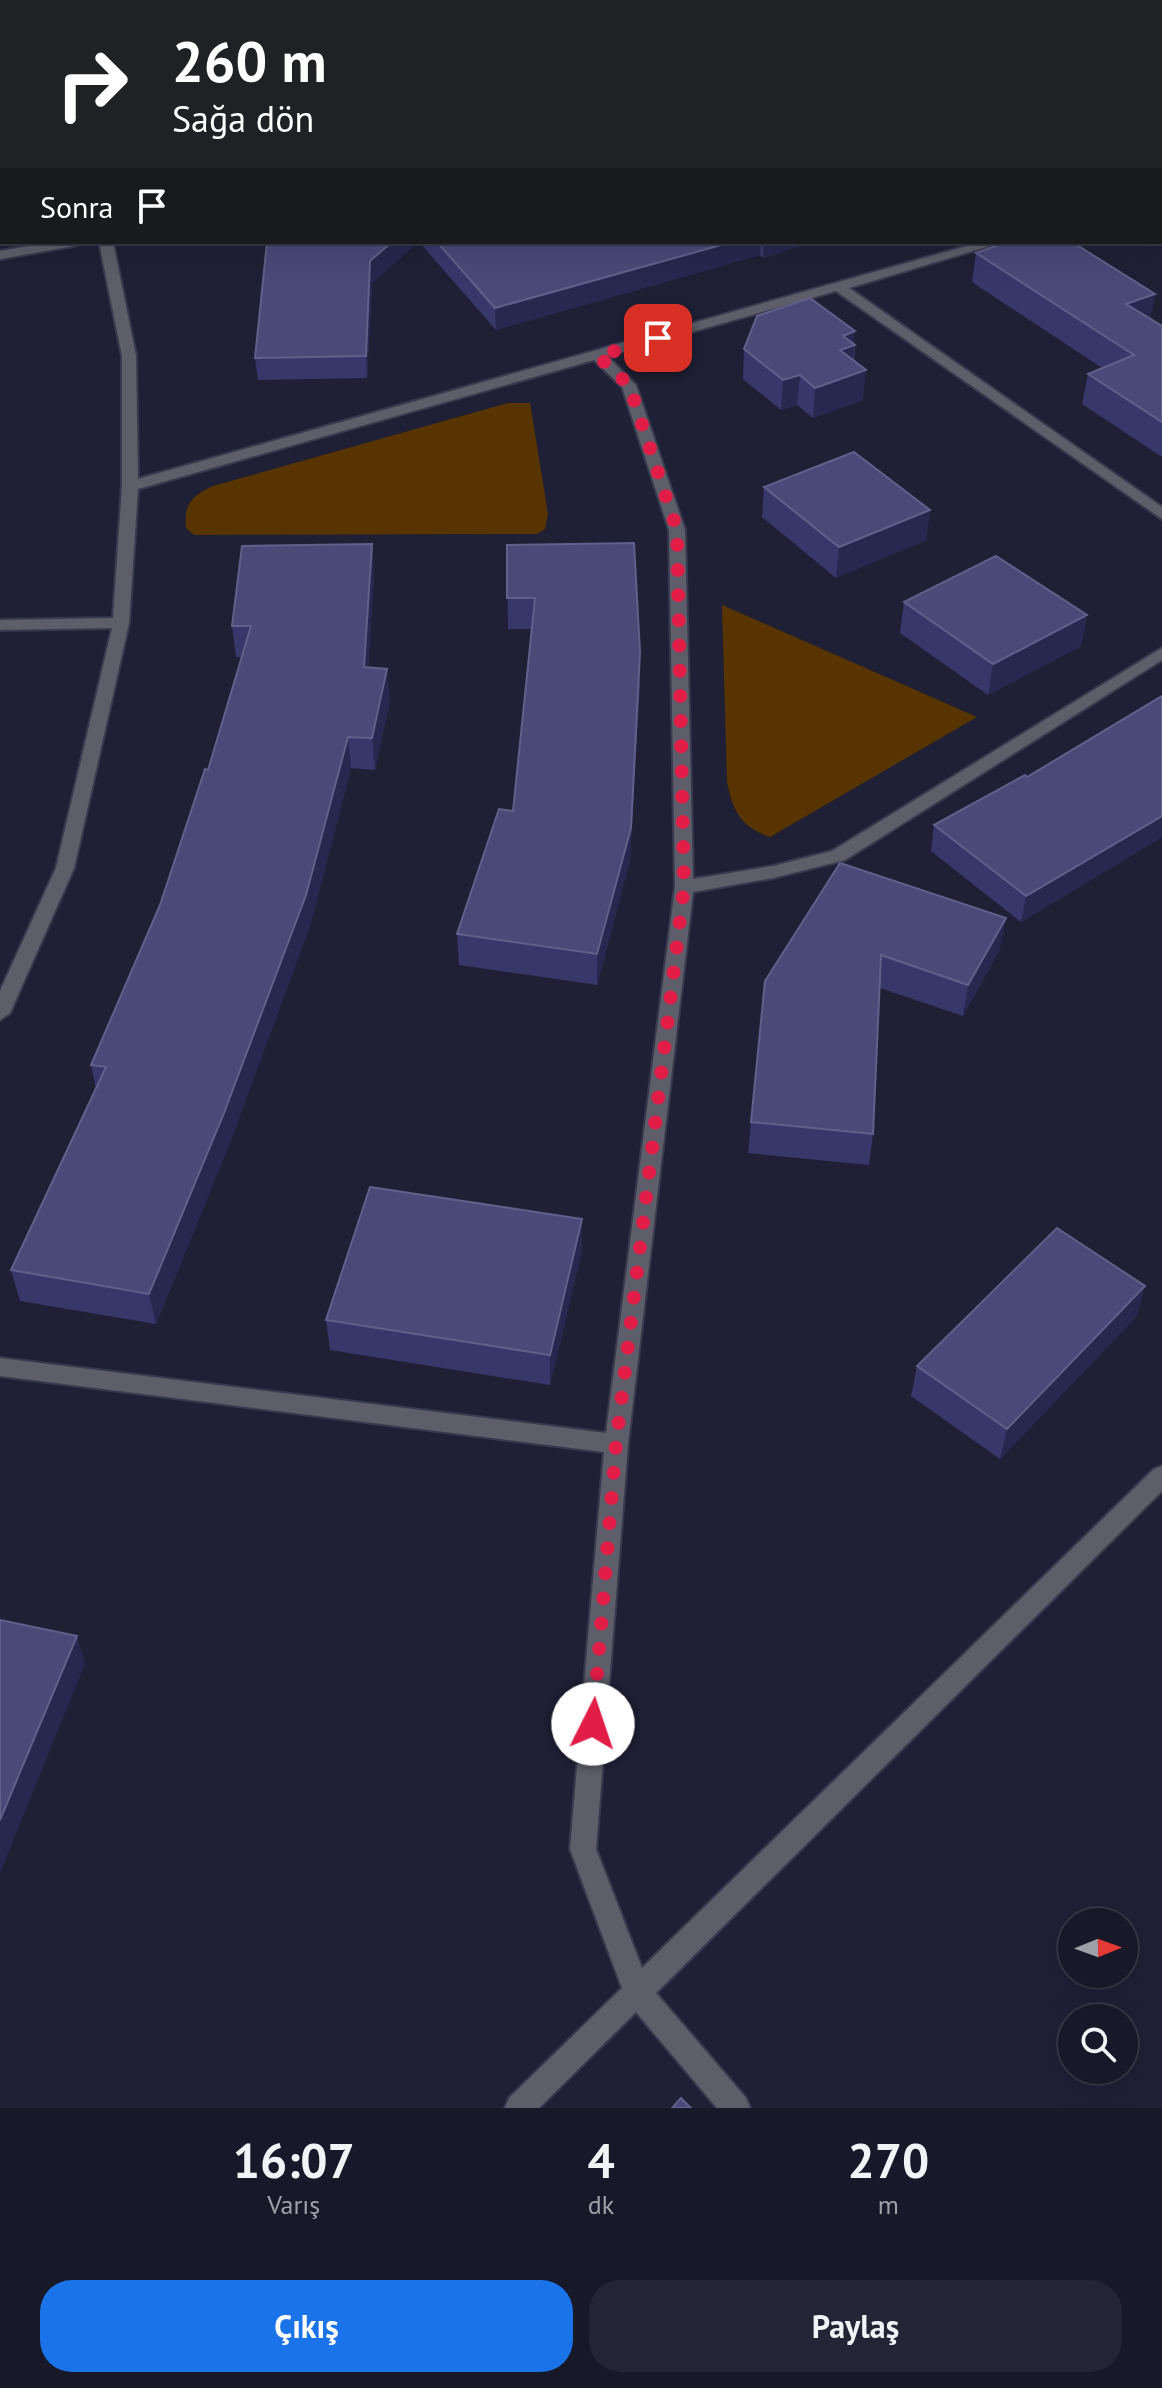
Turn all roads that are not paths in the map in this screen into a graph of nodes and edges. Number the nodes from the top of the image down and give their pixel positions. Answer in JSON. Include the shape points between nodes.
{"nodes":[{"id":1,"x":63,"y":244,"type":"edge"},
{"id":2,"x":106,"y":244,"type":"edge"},
{"id":3,"x":989,"y":244,"type":"edge"},
{"id":4,"x":0,"y":255,"type":"edge"},
{"id":5,"x":837,"y":286,"type":"junction"},
{"id":6,"x":598,"y":356,"type":"junction"},
{"id":7,"x":130,"y":486,"type":"junction"},
{"id":8,"x":1162,"y":514,"type":"edge"},
{"id":9,"x":121,"y":623,"type":"junction"},
{"id":10,"x":0,"y":625,"type":"edge"},
{"id":11,"x":1162,"y":653,"type":"edge"},
{"id":12,"x":684,"y":887,"type":"junction"},
{"id":13,"x":0,"y":1013,"type":"edge"},
{"id":14,"x":0,"y":1367,"type":"edge"},
{"id":15,"x":616,"y":1444,"type":"junction"},
{"id":16,"x":1162,"y":1476,"type":"edge"},
{"id":17,"x":637,"y":1992,"type":"junction"},
{"id":18,"x":519,"y":2108,"type":"edge"},
{"id":19,"x":736,"y":2108,"type":"edge"}],
"edges":[{"from":1,"to":4,"type":"street"},
{"from":2,"to":7,"type":"street","via":[[129,356]]},
{"from":3,"to":5,"type":"street"},
{"from":5,"to":6,"type":"street"},
{"from":5,"to":8,"type":"street"},
{"from":6,"to":7,"type":"street"},
{"from":6,"to":12,"type":"street","via":[[629,385],[677,530]]},
{"from":7,"to":9,"type":"street"},
{"from":9,"to":10,"type":"street"},
{"from":9,"to":13,"type":"street","via":[[65,868]]},
{"from":11,"to":12,"type":"street","via":[[838,856]]},
{"from":12,"to":15,"type":"street"},
{"from":14,"to":15,"type":"street"},
{"from":15,"to":17,"type":"street","via":[[583,1849]]},
{"from":16,"to":17,"type":"street"},
{"from":17,"to":18,"type":"street"},
{"from":17,"to":19,"type":"street"}]}
